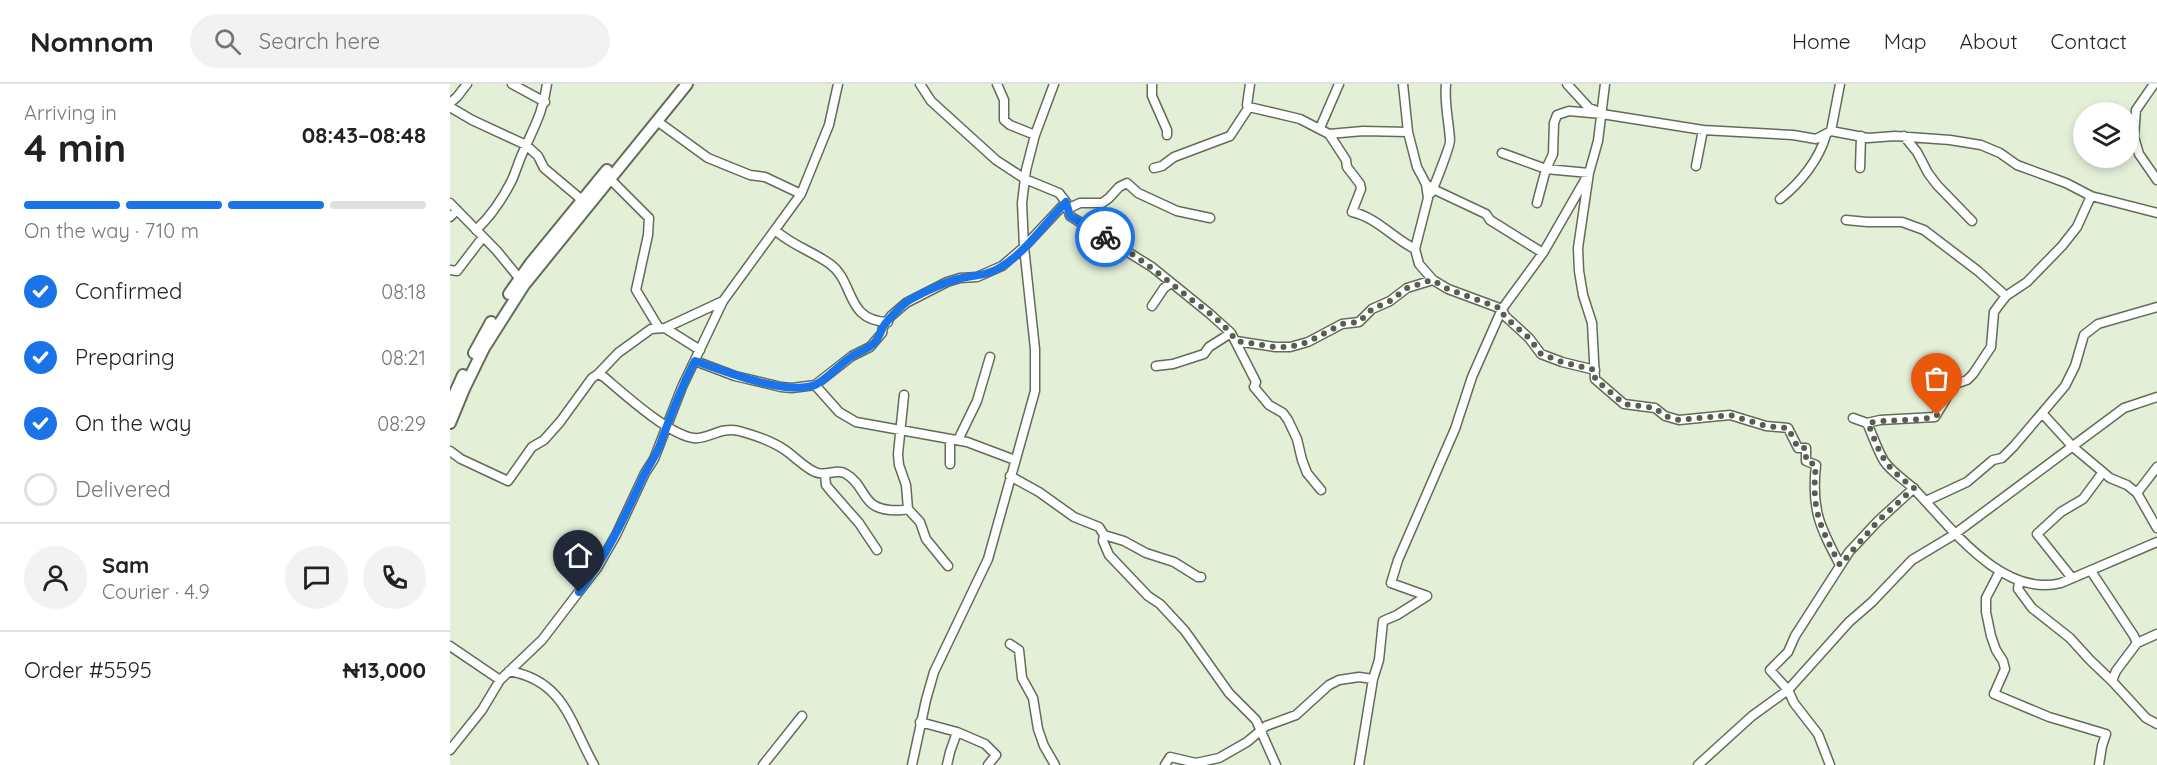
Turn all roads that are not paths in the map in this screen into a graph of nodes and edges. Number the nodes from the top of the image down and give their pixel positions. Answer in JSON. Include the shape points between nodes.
{"nodes":[{"id":1,"x":466,"y":84,"type":"edge"},
{"id":2,"x":512,"y":84,"type":"edge"},
{"id":3,"x":547,"y":84,"type":"edge"},
{"id":4,"x":678,"y":84,"type":"edge"},
{"id":5,"x":687,"y":84,"type":"edge"},
{"id":6,"x":838,"y":84,"type":"edge"},
{"id":7,"x":920,"y":84,"type":"edge"},
{"id":8,"x":997,"y":84,"type":"edge"},
{"id":9,"x":1054,"y":84,"type":"edge"},
{"id":10,"x":1152,"y":84,"type":"edge"},
{"id":11,"x":1250,"y":84,"type":"edge"},
{"id":12,"x":1339,"y":84,"type":"edge"},
{"id":13,"x":1402,"y":84,"type":"edge"},
{"id":14,"x":1446,"y":84,"type":"edge"},
{"id":15,"x":1567,"y":84,"type":"edge"},
{"id":16,"x":1605,"y":84,"type":"edge"},
{"id":17,"x":1840,"y":84,"type":"edge"},
{"id":18,"x":2154,"y":84,"type":"edge"},
{"id":19,"x":545,"y":102,"type":"junction"},
{"id":20,"x":450,"y":105,"type":"edge"},
{"id":21,"x":1249,"y":107,"type":"junction"},
{"id":22,"x":1602,"y":114,"type":"junction"},
{"id":23,"x":657,"y":121,"type":"junction"},
{"id":24,"x":1320,"y":128,"type":"junction"},
{"id":25,"x":1703,"y":130,"type":"junction"},
{"id":26,"x":1408,"y":132,"type":"junction"},
{"id":27,"x":1829,"y":132,"type":"junction"},
{"id":28,"x":1329,"y":134,"type":"junction"},
{"id":29,"x":1035,"y":135,"type":"junction"},
{"id":30,"x":1167,"y":135,"type":"dead end"},
{"id":31,"x":1861,"y":136,"type":"junction"},
{"id":32,"x":1904,"y":136,"type":"junction"},
{"id":33,"x":526,"y":145,"type":"junction"},
{"id":34,"x":1502,"y":153,"type":"dead end"},
{"id":35,"x":1696,"y":166,"type":"dead end"},
{"id":36,"x":1154,"y":168,"type":"dead end"},
{"id":37,"x":1860,"y":168,"type":"dead end"},
{"id":38,"x":1546,"y":169,"type":"junction"},
{"id":39,"x":1589,"y":173,"type":"junction"},
{"id":40,"x":2156,"y":177,"type":"edge"},
{"id":41,"x":609,"y":178,"type":"junction"},
{"id":42,"x":1025,"y":179,"type":"junction"},
{"id":43,"x":1429,"y":187,"type":"junction"},
{"id":44,"x":801,"y":194,"type":"junction"},
{"id":45,"x":2091,"y":196,"type":"junction"},
{"id":46,"x":1780,"y":199,"type":"dead end"},
{"id":47,"x":582,"y":200,"type":"junction"},
{"id":48,"x":1537,"y":203,"type":"dead end"},
{"id":49,"x":1067,"y":205,"type":"junction"},
{"id":50,"x":453,"y":206,"type":"edge"},
{"id":51,"x":1566,"y":213,"type":"junction"},
{"id":52,"x":2157,"y":213,"type":"edge"},
{"id":53,"x":1584,"y":216,"type":"junction"},
{"id":54,"x":450,"y":217,"type":"edge"},
{"id":55,"x":1210,"y":218,"type":"dead end"},
{"id":56,"x":1846,"y":220,"type":"dead end"},
{"id":57,"x":1972,"y":221,"type":"dead end"},
{"id":58,"x":476,"y":230,"type":"junction"},
{"id":59,"x":775,"y":230,"type":"junction"},
{"id":60,"x":483,"y":237,"type":"junction"},
{"id":61,"x":1024,"y":247,"type":"junction"},
{"id":62,"x":1415,"y":249,"type":"junction"},
{"id":63,"x":1544,"y":253,"type":"junction"},
{"id":64,"x":450,"y":270,"type":"edge"},
{"id":65,"x":519,"y":278,"type":"junction"},
{"id":66,"x":1432,"y":280,"type":"junction"},
{"id":67,"x":1171,"y":283,"type":"junction"},
{"id":68,"x":2006,"y":296,"type":"junction"},
{"id":69,"x":723,"y":301,"type":"junction"},
{"id":70,"x":1152,"y":306,"type":"dead end"},
{"id":71,"x":2157,"y":307,"type":"edge"},
{"id":72,"x":1502,"y":309,"type":"junction"},
{"id":73,"x":888,"y":322,"type":"junction"},
{"id":74,"x":662,"y":328,"type":"junction"},
{"id":75,"x":1233,"y":337,"type":"junction"},
{"id":76,"x":700,"y":350,"type":"junction"},
{"id":77,"x":990,"y":357,"type":"dead end"},
{"id":78,"x":695,"y":361,"type":"junction"},
{"id":79,"x":1156,"y":366,"type":"dead end"},
{"id":80,"x":1595,"y":370,"type":"junction"},
{"id":81,"x":598,"y":375,"type":"junction"},
{"id":82,"x":814,"y":385,"type":"junction"},
{"id":83,"x":904,"y":395,"type":"dead end"},
{"id":84,"x":2157,"y":397,"type":"edge"},
{"id":85,"x":450,"y":404,"type":"edge"},
{"id":86,"x":2042,"y":413,"type":"junction"},
{"id":87,"x":1853,"y":417,"type":"dead end"},
{"id":88,"x":450,"y":423,"type":"edge"},
{"id":89,"x":1868,"y":423,"type":"junction"},
{"id":90,"x":666,"y":426,"type":"junction"},
{"id":91,"x":900,"y":431,"type":"junction"},
{"id":92,"x":954,"y":439,"type":"junction"},
{"id":93,"x":2073,"y":447,"type":"junction"},
{"id":94,"x":450,"y":451,"type":"edge"},
{"id":95,"x":1015,"y":460,"type":"junction"},
{"id":96,"x":950,"y":464,"type":"dead end"},
{"id":97,"x":2157,"y":467,"type":"edge"},
{"id":98,"x":2103,"y":472,"type":"junction"},
{"id":99,"x":825,"y":474,"type":"junction"},
{"id":100,"x":1010,"y":476,"type":"junction"},
{"id":101,"x":1914,"y":488,"type":"junction"},
{"id":102,"x":1321,"y":490,"type":"dead end"},
{"id":103,"x":2137,"y":494,"type":"junction"},
{"id":104,"x":1926,"y":501,"type":"junction"},
{"id":105,"x":908,"y":509,"type":"junction"},
{"id":106,"x":2157,"y":528,"type":"edge"},
{"id":107,"x":1955,"y":534,"type":"junction"},
{"id":108,"x":1104,"y":535,"type":"junction"},
{"id":109,"x":2157,"y":542,"type":"edge"},
{"id":110,"x":877,"y":550,"type":"dead end"},
{"id":111,"x":1840,"y":565,"type":"junction"},
{"id":112,"x":948,"y":566,"type":"dead end"},
{"id":113,"x":2000,"y":571,"type":"junction"},
{"id":114,"x":2091,"y":571,"type":"junction"},
{"id":115,"x":1202,"y":577,"type":"dead end"},
{"id":116,"x":2072,"y":578,"type":"junction"},
{"id":117,"x":2019,"y":582,"type":"junction"},
{"id":118,"x":2157,"y":634,"type":"edge"},
{"id":119,"x":2137,"y":643,"type":"junction"},
{"id":120,"x":1010,"y":644,"type":"dead end"},
{"id":121,"x":450,"y":646,"type":"edge"},
{"id":122,"x":509,"y":671,"type":"junction"},
{"id":123,"x":500,"y":680,"type":"junction"},
{"id":124,"x":1373,"y":680,"type":"junction"},
{"id":125,"x":2112,"y":681,"type":"junction"},
{"id":126,"x":1788,"y":690,"type":"junction"},
{"id":127,"x":802,"y":716,"type":"dead end"},
{"id":128,"x":920,"y":722,"type":"junction"},
{"id":129,"x":2157,"y":724,"type":"edge"},
{"id":130,"x":1259,"y":731,"type":"junction"},
{"id":131,"x":957,"y":732,"type":"junction"},
{"id":132,"x":450,"y":750,"type":"edge"},
{"id":133,"x":594,"y":765,"type":"edge"},
{"id":134,"x":763,"y":765,"type":"edge"},
{"id":135,"x":912,"y":765,"type":"edge"},
{"id":136,"x":947,"y":765,"type":"edge"},
{"id":137,"x":988,"y":765,"type":"edge"},
{"id":138,"x":1055,"y":765,"type":"edge"},
{"id":139,"x":1165,"y":765,"type":"edge"},
{"id":140,"x":1276,"y":765,"type":"edge"},
{"id":141,"x":1359,"y":765,"type":"edge"},
{"id":142,"x":1698,"y":765,"type":"edge"},
{"id":143,"x":1830,"y":765,"type":"edge"},
{"id":144,"x":2099,"y":765,"type":"edge"}],
"edges":[{"from":1,"to":20,"type":"street"},
{"from":2,"to":19,"type":"street"},
{"from":3,"to":19,"type":"street"},
{"from":4,"to":47,"type":"street"},
{"from":5,"to":23,"type":"street"},
{"from":6,"to":44,"type":"street","via":[[829,125]]},
{"from":7,"to":42,"type":"street","via":[[931,100],[996,160]]},
{"from":8,"to":29,"type":"street","via":[[1004,100],[1004,120]]},
{"from":9,"to":29,"type":"street"},
{"from":10,"to":30,"type":"street","via":[[1152,96]]},
{"from":11,"to":21,"type":"street"},
{"from":12,"to":24,"type":"street"},
{"from":13,"to":26,"type":"street"},
{"from":14,"to":43,"type":"street","via":[[1444,97],[1451,143]]},
{"from":15,"to":22,"type":"street","via":[[1589,108]]},
{"from":16,"to":22,"type":"street"},
{"from":17,"to":27,"type":"street"},
{"from":18,"to":40,"type":"street","via":[[2136,110],[2134,137],[2139,154]]},
{"from":19,"to":33,"type":"street"},
{"from":20,"to":33,"type":"street","via":[[472,120]]},
{"from":21,"to":24,"type":"street"},
{"from":21,"to":36,"type":"street","via":[[1230,136]]},
{"from":22,"to":25,"type":"street"},
{"from":22,"to":38,"type":"street","via":[[1569,111],[1557,115],[1553,154]]},
{"from":22,"to":39,"type":"street"},
{"from":23,"to":41,"type":"street"},
{"from":23,"to":44,"type":"street","via":[[708,158]]},
{"from":24,"to":28,"type":"street"},
{"from":25,"to":27,"type":"street","via":[[1816,139]]},
{"from":25,"to":35,"type":"street"},
{"from":26,"to":28,"type":"street"},
{"from":26,"to":43,"type":"street","via":[[1418,167]]},
{"from":27,"to":31,"type":"street"},
{"from":27,"to":46,"type":"street","via":[[1799,182]]},
{"from":28,"to":62,"type":"street","via":[[1360,184],[1352,212],[1373,220]]},
{"from":29,"to":42,"type":"street"},
{"from":31,"to":32,"type":"street"},
{"from":31,"to":37,"type":"street"},
{"from":32,"to":45,"type":"street","via":[[1981,145],[2017,165]]},
{"from":32,"to":57,"type":"street","via":[[1937,185]]},
{"from":33,"to":47,"type":"street","via":[[544,168]]},
{"from":33,"to":58,"type":"street","via":[[512,180]]},
{"from":34,"to":38,"type":"street"},
{"from":38,"to":39,"type":"street"},
{"from":38,"to":48,"type":"street"},
{"from":39,"to":51,"type":"street"},
{"from":39,"to":53,"type":"street"},
{"from":41,"to":74,"type":"street","via":[[649,218],[636,290]]},
{"from":41,"to":88,"type":"street","via":[[507,308]]},
{"from":42,"to":49,"type":"street","via":[[1059,193]]},
{"from":42,"to":61,"type":"street"},
{"from":43,"to":62,"type":"street"},
{"from":43,"to":63,"type":"street","via":[[1486,214]]},
{"from":44,"to":59,"type":"street"},
{"from":45,"to":52,"type":"street"},
{"from":45,"to":68,"type":"street","via":[[2077,227],[2062,246]]},
{"from":47,"to":65,"type":"street"},
{"from":49,"to":55,"type":"street","via":[[1102,203],[1127,183],[1177,211]]},
{"from":49,"to":61,"type":"street"},
{"from":49,"to":67,"type":"street","via":[[1070,216]]},
{"from":50,"to":54,"type":"street"},
{"from":50,"to":58,"type":"street"},
{"from":51,"to":53,"type":"street"},
{"from":51,"to":63,"type":"street"},
{"from":53,"to":80,"type":"street","via":[[1578,248],[1579,271],[1592,323]]},
{"from":56,"to":68,"type":"street","via":[[1902,222],[1924,230]]},
{"from":58,"to":60,"type":"street"},
{"from":59,"to":69,"type":"street"},
{"from":59,"to":73,"type":"street","via":[[830,264],[852,302],[865,315]]},
{"from":60,"to":64,"type":"street","via":[[457,271]]},
{"from":60,"to":65,"type":"street"},
{"from":61,"to":73,"type":"street","via":[[990,273],[948,282],[906,303]]},
{"from":61,"to":95,"type":"street","via":[[1036,371],[1035,391]]},
{"from":62,"to":66,"type":"street","via":[[1419,264]]},
{"from":63,"to":72,"type":"street"},
{"from":65,"to":85,"type":"street","via":[[480,341]]},
{"from":66,"to":72,"type":"street"},
{"from":66,"to":75,"type":"street","via":[[1407,288],[1372,309],[1359,322],[1342,324],[1308,342],[1275,347]]},
{"from":67,"to":70,"type":"street"},
{"from":67,"to":75,"type":"street"},
{"from":68,"to":89,"type":"street","via":[[1994,312],[1991,347],[1973,374],[1955,384],[1935,417]]},
{"from":69,"to":74,"type":"street"},
{"from":69,"to":76,"type":"street"},
{"from":71,"to":86,"type":"street","via":[[2090,329],[2081,343],[2072,376]]},
{"from":72,"to":80,"type":"street","via":[[1504,316],[1541,354]]},
{"from":72,"to":124,"type":"street","via":[[1391,582],[1427,596],[1383,621]]},
{"from":73,"to":82,"type":"street","via":[[870,347]]},
{"from":74,"to":76,"type":"street"},
{"from":74,"to":81,"type":"street","via":[[642,334]]},
{"from":75,"to":79,"type":"street","via":[[1209,347],[1204,354]]},
{"from":75,"to":102,"type":"street","via":[[1256,382],[1254,387],[1288,420],[1307,473]]},
{"from":76,"to":78,"type":"street"},
{"from":77,"to":92,"type":"street","via":[[977,401]]},
{"from":78,"to":82,"type":"street","via":[[781,387]]},
{"from":78,"to":90,"type":"street"},
{"from":80,"to":111,"type":"street","via":[[1595,379],[1615,398],[1631,406],[1655,408],[1679,420],[1730,415],[1788,428],[1798,448],[1806,448],[1806,461],[1816,465],[1813,492],[1822,533]]},
{"from":81,"to":90,"type":"street"},
{"from":81,"to":94,"type":"street","via":[[591,378],[544,440],[532,447],[508,481]]},
{"from":82,"to":91,"type":"street","via":[[850,419]]},
{"from":83,"to":91,"type":"street"},
{"from":84,"to":93,"type":"street","via":[[2124,408]]},
{"from":86,"to":93,"type":"street"},
{"from":86,"to":104,"type":"street","via":[[2002,458],[1993,460],[1967,482]]},
{"from":87,"to":89,"type":"street"},
{"from":89,"to":101,"type":"street","via":[[1892,472]]},
{"from":90,"to":99,"type":"street","via":[[692,438],[735,430],[774,443],[816,473]]},
{"from":90,"to":122,"type":"street","via":[[654,459],[597,568],[542,640]]},
{"from":91,"to":92,"type":"street"},
{"from":91,"to":105,"type":"street","via":[[899,465]]},
{"from":92,"to":95,"type":"street"},
{"from":92,"to":96,"type":"street"},
{"from":93,"to":98,"type":"street"},
{"from":93,"to":107,"type":"street"},
{"from":95,"to":100,"type":"street"},
{"from":97,"to":103,"type":"street"},
{"from":98,"to":103,"type":"street"},
{"from":98,"to":116,"type":"street","via":[[2083,499],[2037,534]]},
{"from":99,"to":105,"type":"street","via":[[846,474],[877,508]]},
{"from":99,"to":110,"type":"street","via":[[830,490]]},
{"from":100,"to":108,"type":"street","via":[[1074,517],[1099,527]]},
{"from":100,"to":128,"type":"street","via":[[988,559],[934,672]]},
{"from":101,"to":104,"type":"street"},
{"from":101,"to":111,"type":"street","via":[[1878,521]]},
{"from":103,"to":106,"type":"street"},
{"from":104,"to":107,"type":"street"},
{"from":105,"to":112,"type":"street"},
{"from":107,"to":113,"type":"street"},
{"from":107,"to":126,"type":"street","via":[[1912,560]]},
{"from":108,"to":115,"type":"street"},
{"from":108,"to":130,"type":"street","via":[[1109,555],[1185,632],[1229,693],[1256,720]]},
{"from":109,"to":114,"type":"street"},
{"from":111,"to":126,"type":"street","via":[[1788,652],[1770,670]]},
{"from":113,"to":117,"type":"street"},
{"from":113,"to":144,"type":"street","via":[[1986,598],[1991,636],[2005,669],[1994,694],[2049,717],[2106,734]]},
{"from":114,"to":116,"type":"street"},
{"from":114,"to":119,"type":"street"},
{"from":116,"to":117,"type":"street","via":[[2049,586]]},
{"from":117,"to":125,"type":"street","via":[[2018,589],[2032,608],[2070,638]]},
{"from":118,"to":119,"type":"street"},
{"from":119,"to":125,"type":"street"},
{"from":120,"to":138,"type":"street","via":[[1019,650],[1022,678],[1033,698],[1044,746]]},
{"from":121,"to":123,"type":"street"},
{"from":122,"to":123,"type":"street"},
{"from":122,"to":133,"type":"street","via":[[554,692]]},
{"from":123,"to":132,"type":"street"},
{"from":124,"to":130,"type":"street","via":[[1339,680],[1296,715]]},
{"from":124,"to":141,"type":"street"},
{"from":125,"to":129,"type":"street","via":[[2146,718]]},
{"from":126,"to":142,"type":"street","via":[[1752,716]]},
{"from":126,"to":143,"type":"street","via":[[1818,734]]},
{"from":127,"to":134,"type":"street"},
{"from":128,"to":131,"type":"street"},
{"from":128,"to":135,"type":"street"},
{"from":130,"to":139,"type":"street","via":[[1219,758],[1196,763],[1170,757]]},
{"from":130,"to":140,"type":"street"},
{"from":131,"to":136,"type":"street"},
{"from":131,"to":137,"type":"street","via":[[985,744],[996,755]]}]}
